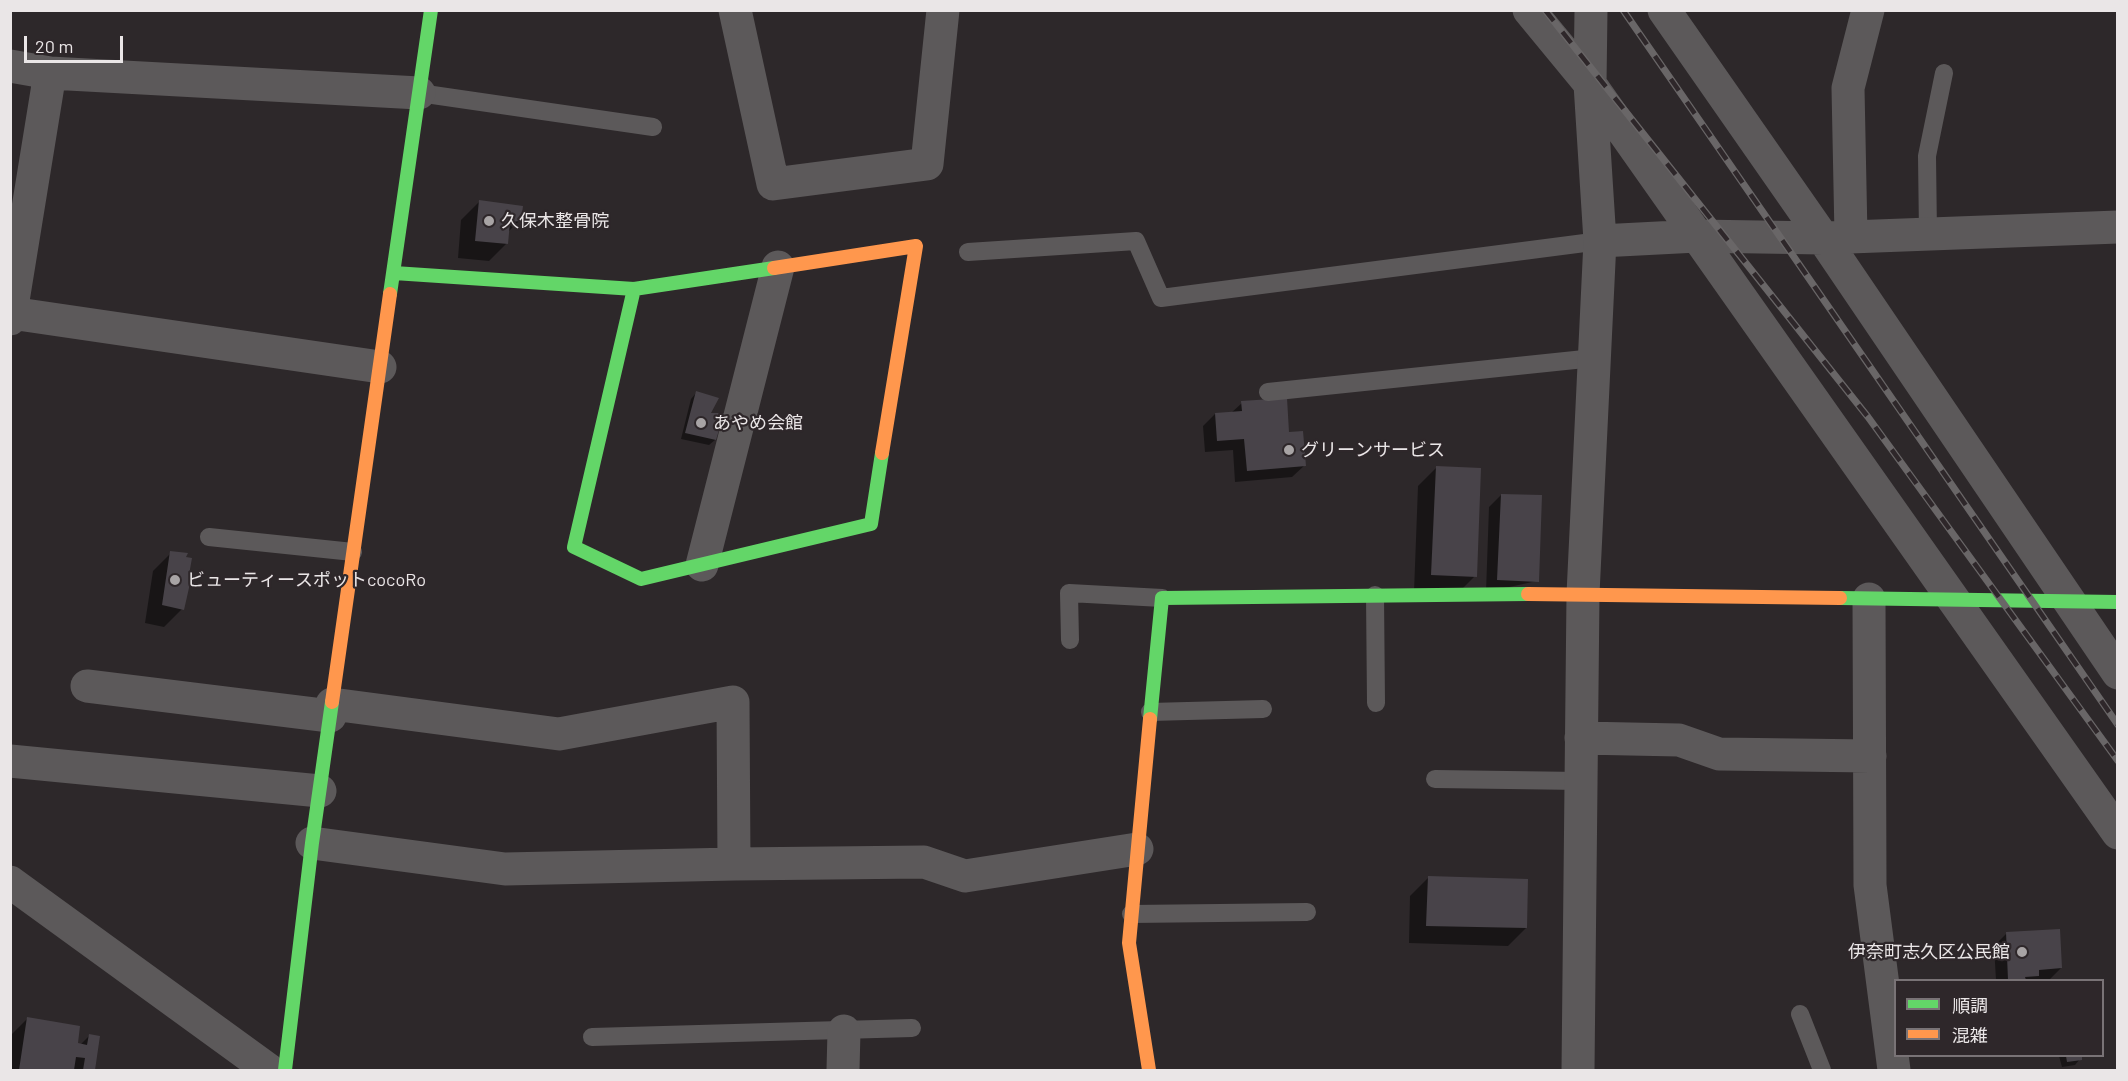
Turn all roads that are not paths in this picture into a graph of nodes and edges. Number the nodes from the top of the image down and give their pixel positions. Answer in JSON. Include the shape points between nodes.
{"nodes":[{"id":1,"x":430,"y":10,"type":"edge"},
{"id":2,"x":735,"y":10,"type":"edge"},
{"id":3,"x":943,"y":10,"type":"edge"},
{"id":4,"x":1529,"y":10,"type":"edge"},
{"id":5,"x":1591,"y":10,"type":"edge"},
{"id":6,"x":1664,"y":10,"type":"edge"},
{"id":7,"x":1868,"y":10,"type":"edge"},
{"id":8,"x":10,"y":66,"type":"edge"},
{"id":9,"x":50,"y":73,"type":"junction"},
{"id":10,"x":1944,"y":73,"type":"dead end"},
{"id":11,"x":1590,"y":84,"type":"junction"},
{"id":12,"x":419,"y":93,"type":"junction"},
{"id":13,"x":653,"y":127,"type":"dead end"},
{"id":14,"x":2118,"y":227,"type":"edge"},
{"id":15,"x":1928,"y":234,"type":"junction"},
{"id":16,"x":1697,"y":236,"type":"junction"},
{"id":17,"x":1837,"y":237,"type":"junction"},
{"id":18,"x":1600,"y":241,"type":"junction"},
{"id":19,"x":968,"y":252,"type":"dead end"},
{"id":20,"x":778,"y":267,"type":"junction"},
{"id":21,"x":393,"y":273,"type":"junction"},
{"id":22,"x":634,"y":289,"type":"junction"},
{"id":23,"x":11,"y":314,"type":"edge"},
{"id":24,"x":10,"y":319,"type":"edge"},
{"id":25,"x":1594,"y":358,"type":"junction"},
{"id":26,"x":380,"y":367,"type":"junction"},
{"id":27,"x":1268,"y":392,"type":"dead end"},
{"id":28,"x":209,"y":537,"type":"dead end"},
{"id":29,"x":353,"y":552,"type":"junction"},
{"id":30,"x":702,"y":565,"type":"junction"},
{"id":31,"x":1583,"y":594,"type":"junction"},
{"id":32,"x":1375,"y":595,"type":"junction"},
{"id":33,"x":1162,"y":598,"type":"junction"},
{"id":34,"x":1869,"y":599,"type":"junction"},
{"id":35,"x":1953,"y":600,"type":"junction"},
{"id":36,"x":2068,"y":602,"type":"junction"},
{"id":37,"x":2118,"y":602,"type":"edge"},
{"id":38,"x":1070,"y":640,"type":"dead end"},
{"id":39,"x":2118,"y":673,"type":"edge"},
{"id":40,"x":87,"y":686,"type":"dead end"},
{"id":41,"x":1376,"y":703,"type":"dead end"},
{"id":42,"x":1263,"y":709,"type":"dead end"},
{"id":43,"x":331,"y":710,"type":"junction"},
{"id":44,"x":1150,"y":712,"type":"junction"},
{"id":45,"x":1581,"y":738,"type":"junction"},
{"id":46,"x":1870,"y":756,"type":"junction"},
{"id":47,"x":10,"y":761,"type":"edge"},
{"id":48,"x":1435,"y":779,"type":"dead end"},
{"id":49,"x":1581,"y":781,"type":"junction"},
{"id":50,"x":320,"y":791,"type":"junction"},
{"id":51,"x":2118,"y":833,"type":"edge"},
{"id":52,"x":312,"y":843,"type":"junction"},
{"id":53,"x":1137,"y":849,"type":"junction"},
{"id":54,"x":734,"y":864,"type":"junction"},
{"id":55,"x":10,"y":882,"type":"edge"},
{"id":56,"x":1307,"y":912,"type":"dead end"},
{"id":57,"x":1131,"y":914,"type":"junction"},
{"id":58,"x":1800,"y":1014,"type":"dead end"},
{"id":59,"x":912,"y":1029,"type":"dead end"},
{"id":60,"x":844,"y":1030,"type":"junction"},
{"id":61,"x":592,"y":1037,"type":"dead end"},
{"id":62,"x":269,"y":1071,"type":"edge"},
{"id":63,"x":285,"y":1071,"type":"edge"},
{"id":64,"x":843,"y":1071,"type":"edge"},
{"id":65,"x":1149,"y":1071,"type":"edge"},
{"id":66,"x":1578,"y":1071,"type":"edge"},
{"id":67,"x":1822,"y":1071,"type":"edge"},
{"id":68,"x":1894,"y":1071,"type":"edge"}],
"edges":[{"from":1,"to":12,"type":"street"},
{"from":2,"to":3,"type":"street","via":[[773,184],[927,164]]},
{"from":4,"to":11,"type":"street"},
{"from":5,"to":11,"type":"street"},
{"from":6,"to":17,"type":"street"},
{"from":7,"to":17,"type":"street","via":[[1848,88]]},
{"from":8,"to":9,"type":"street"},
{"from":9,"to":12,"type":"street"},
{"from":9,"to":23,"type":"street"},
{"from":10,"to":15,"type":"lane","via":[[1927,156]]},
{"from":11,"to":16,"type":"street"},
{"from":11,"to":18,"type":"street"},
{"from":12,"to":13,"type":"lane"},
{"from":12,"to":21,"type":"street"},
{"from":14,"to":15,"type":"street"},
{"from":15,"to":17,"type":"street"},
{"from":16,"to":17,"type":"street"},
{"from":16,"to":18,"type":"street"},
{"from":16,"to":35,"type":"street"},
{"from":17,"to":36,"type":"street"},
{"from":18,"to":19,"type":"lane","via":[[1161,298],[1136,241]]},
{"from":18,"to":25,"type":"street"},
{"from":20,"to":22,"type":"street"},
{"from":20,"to":30,"type":"street"},
{"from":20,"to":30,"type":"street","via":[[916,246],[872,524]]},
{"from":21,"to":22,"type":"street"},
{"from":21,"to":26,"type":"street"},
{"from":22,"to":30,"type":"street","via":[[574,547],[641,579]]},
{"from":23,"to":24,"type":"street"},
{"from":23,"to":26,"type":"street"},
{"from":25,"to":27,"type":"lane"},
{"from":25,"to":31,"type":"street"},
{"from":26,"to":29,"type":"street"},
{"from":28,"to":29,"type":"lane"},
{"from":29,"to":43,"type":"street"},
{"from":31,"to":32,"type":"street"},
{"from":31,"to":34,"type":"street"},
{"from":31,"to":45,"type":"street"},
{"from":32,"to":33,"type":"street"},
{"from":32,"to":41,"type":"lane"},
{"from":33,"to":38,"type":"lane","via":[[1069,593]]},
{"from":33,"to":44,"type":"street"},
{"from":34,"to":35,"type":"street"},
{"from":34,"to":46,"type":"street"},
{"from":35,"to":36,"type":"street"},
{"from":35,"to":51,"type":"street"},
{"from":36,"to":37,"type":"street"},
{"from":36,"to":39,"type":"street"},
{"from":40,"to":43,"type":"street"},
{"from":42,"to":44,"type":"lane"},
{"from":43,"to":50,"type":"street"},
{"from":43,"to":54,"type":"street","via":[[559,734],[733,702]]},
{"from":44,"to":53,"type":"street"},
{"from":45,"to":46,"type":"street","via":[[1679,740],[1719,754]]},
{"from":45,"to":49,"type":"street"},
{"from":46,"to":68,"type":"street","via":[[1870,885]]},
{"from":47,"to":50,"type":"street"},
{"from":48,"to":49,"type":"lane"},
{"from":49,"to":66,"type":"street"},
{"from":50,"to":52,"type":"street"},
{"from":52,"to":54,"type":"street","via":[[505,868]]},
{"from":52,"to":63,"type":"street"},
{"from":53,"to":54,"type":"street","via":[[965,876],[924,862]]},
{"from":53,"to":57,"type":"street"},
{"from":55,"to":62,"type":"street"},
{"from":56,"to":57,"type":"lane"},
{"from":57,"to":65,"type":"street","via":[[1129,943]]},
{"from":58,"to":67,"type":"lane"},
{"from":59,"to":60,"type":"lane"},
{"from":60,"to":61,"type":"lane"},
{"from":60,"to":64,"type":"street"}]}
